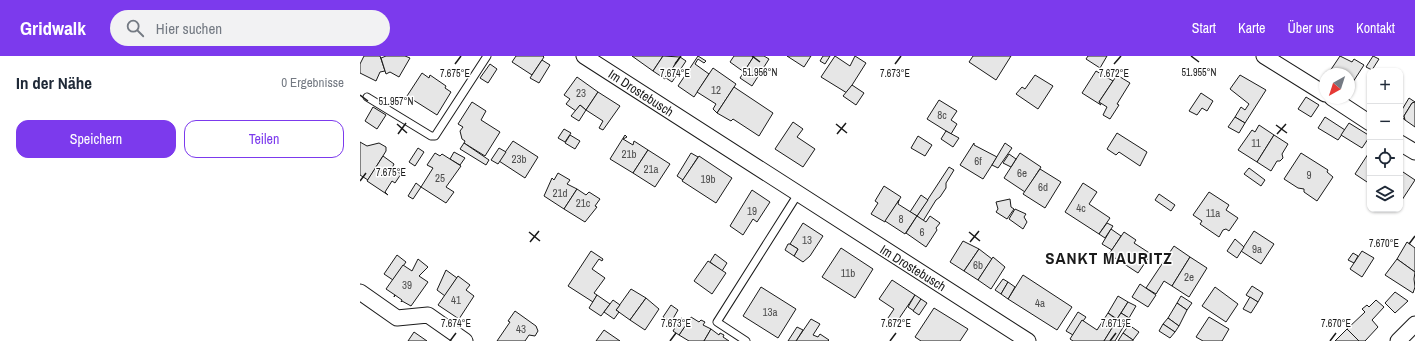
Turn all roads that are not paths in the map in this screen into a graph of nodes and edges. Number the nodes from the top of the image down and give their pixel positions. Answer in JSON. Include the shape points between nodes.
{"nodes":[{"id":1,"x":487,"y":56,"type":"edge"},
{"id":2,"x":584,"y":56,"type":"edge"},
{"id":3,"x":1264,"y":56,"type":"edge"},
{"id":4,"x":1319,"y":90,"type":"edge"},
{"id":5,"x":367,"y":97,"type":"dead end"},
{"id":6,"x":1341,"y":104,"type":"edge"},
{"id":7,"x":1367,"y":121,"type":"edge"},
{"id":8,"x":1403,"y":145,"type":"edge"},
{"id":9,"x":1415,"y":152,"type":"edge"},
{"id":10,"x":798,"y":194,"type":"junction"},
{"id":11,"x":360,"y":292,"type":"edge"},
{"id":12,"x":1415,"y":324,"type":"edge"},
{"id":13,"x":465,"y":341,"type":"edge"},
{"id":14,"x":746,"y":341,"type":"edge"},
{"id":15,"x":1028,"y":341,"type":"edge"},
{"id":16,"x":1398,"y":341,"type":"edge"}],
"edges":[{"from":1,"to":5,"type":"lane","via":[[435,136]]},
{"from":2,"to":10,"type":"street","name":"Im Drostebusch"},
{"from":3,"to":4,"type":"street"},
{"from":6,"to":7,"type":"street"},
{"from":8,"to":9,"type":"street"},
{"from":10,"to":14,"type":"lane","via":[[717,322]]},
{"from":10,"to":15,"type":"street","name":"Im Drostebusch"},
{"from":11,"to":13,"type":"street","via":[[397,318],[428,315]]},
{"from":12,"to":16,"type":"street"}]}
